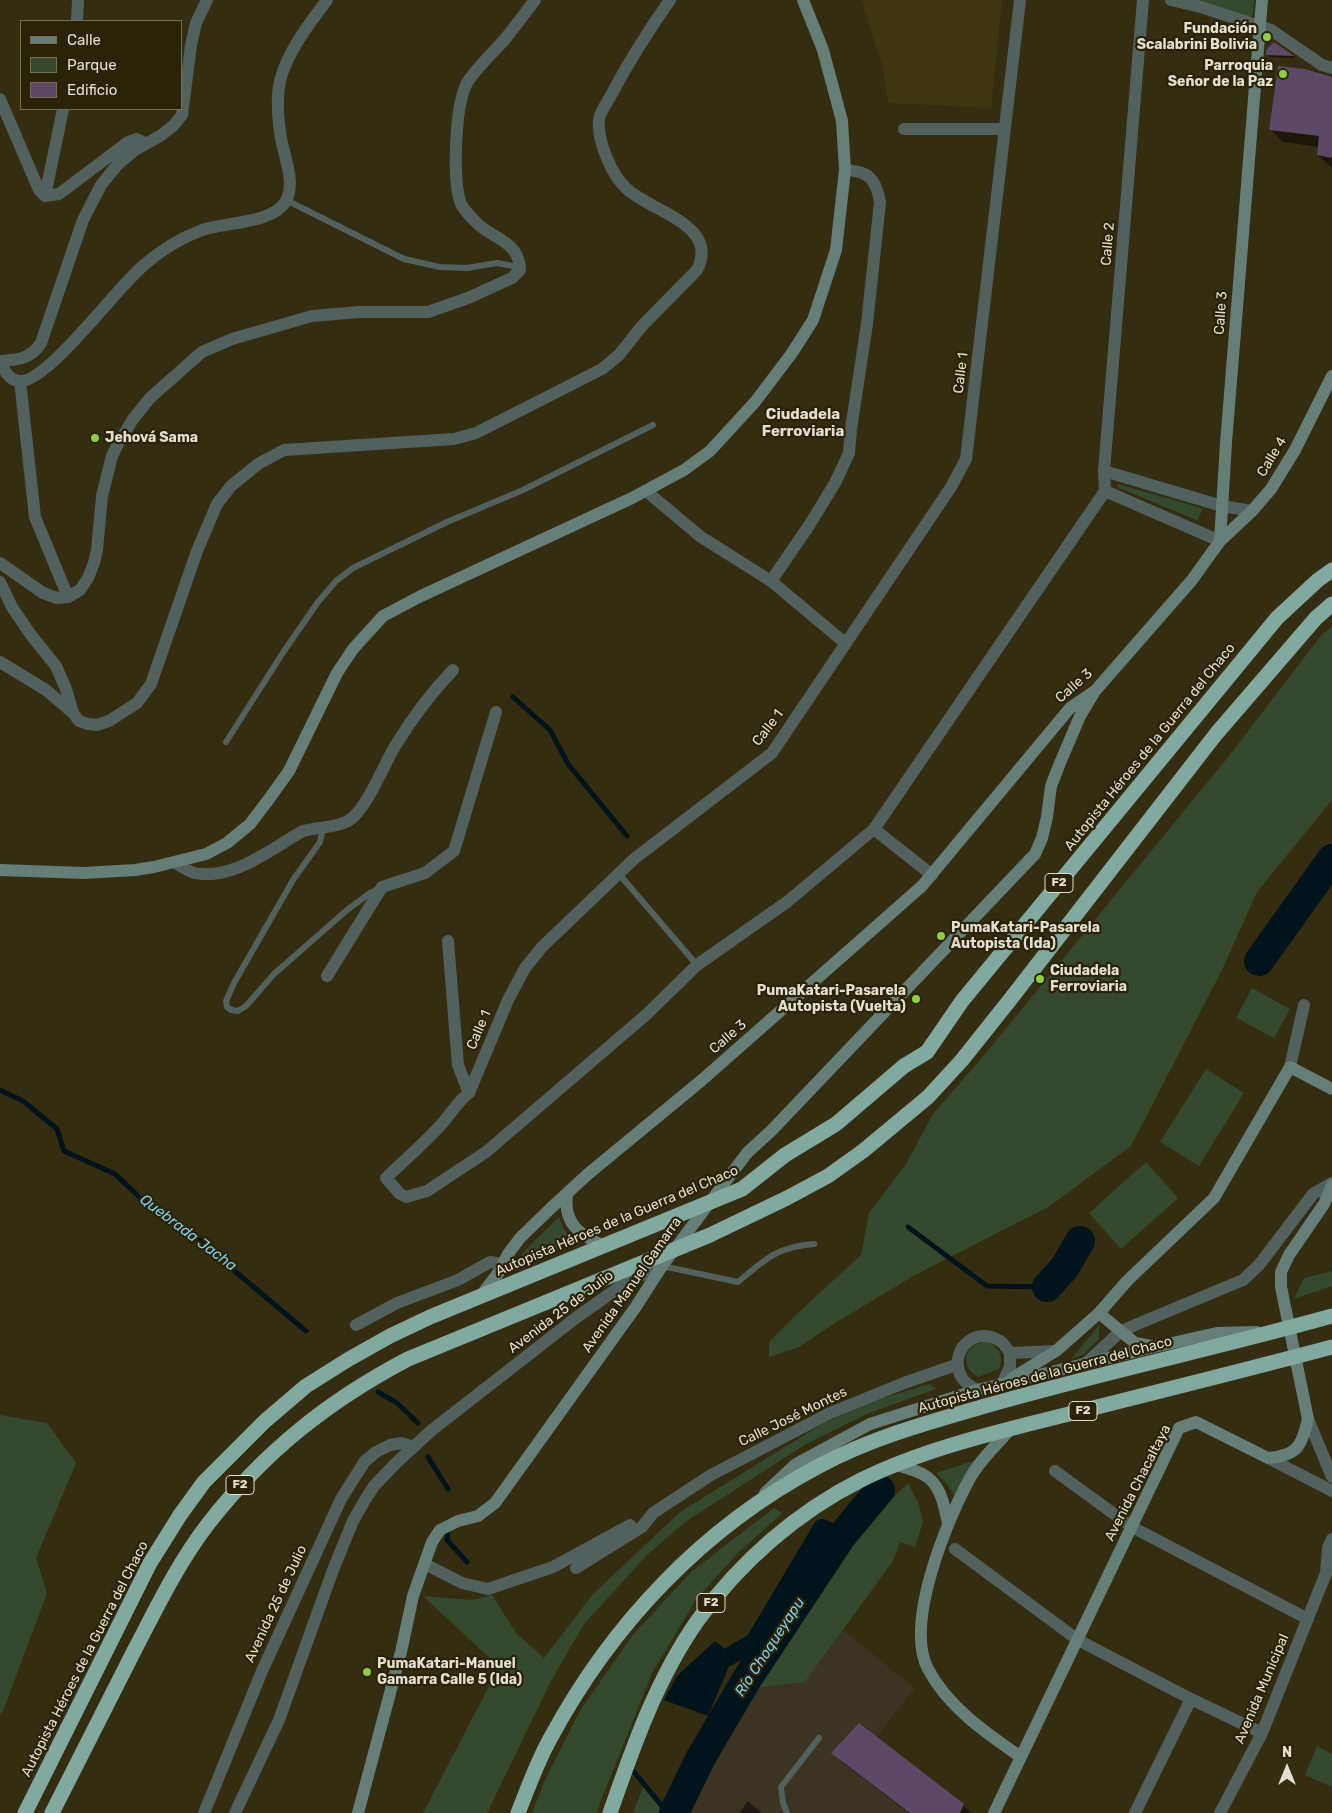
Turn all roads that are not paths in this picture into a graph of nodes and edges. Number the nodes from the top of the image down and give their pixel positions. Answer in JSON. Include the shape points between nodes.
{"nodes":[{"id":1,"x":78,"y":0,"type":"edge"},
{"id":2,"x":207,"y":0,"type":"edge"},
{"id":3,"x":327,"y":0,"type":"edge"},
{"id":4,"x":535,"y":0,"type":"edge"},
{"id":5,"x":670,"y":0,"type":"edge"},
{"id":6,"x":803,"y":0,"type":"edge"},
{"id":7,"x":1020,"y":0,"type":"edge"},
{"id":8,"x":1143,"y":0,"type":"edge"},
{"id":9,"x":1171,"y":0,"type":"edge"},
{"id":10,"x":1262,"y":0,"type":"edge"},
{"id":11,"x":77,"y":20,"type":"edge"},
{"id":12,"x":1258,"y":27,"type":"junction"},
{"id":13,"x":1332,"y":68,"type":"edge"},
{"id":14,"x":0,"y":99,"type":"edge"},
{"id":15,"x":63,"y":110,"type":"edge"},
{"id":16,"x":904,"y":129,"type":"dead end"},
{"id":17,"x":1005,"y":129,"type":"junction"},
{"id":18,"x":145,"y":143,"type":"junction"},
{"id":19,"x":845,"y":170,"type":"junction"},
{"id":20,"x":45,"y":196,"type":"junction"},
{"id":21,"x":286,"y":200,"type":"junction"},
{"id":22,"x":520,"y":270,"type":"junction"},
{"id":23,"x":0,"y":362,"type":"edge"},
{"id":24,"x":1332,"y":376,"type":"edge"},
{"id":25,"x":20,"y":382,"type":"junction"},
{"id":26,"x":653,"y":425,"type":"dead end"},
{"id":27,"x":1104,"y":471,"type":"junction"},
{"id":28,"x":646,"y":490,"type":"junction"},
{"id":29,"x":1104,"y":490,"type":"junction"},
{"id":30,"x":1222,"y":506,"type":"junction"},
{"id":31,"x":1252,"y":511,"type":"junction"},
{"id":32,"x":1220,"y":541,"type":"junction"},
{"id":33,"x":0,"y":563,"type":"edge"},
{"id":34,"x":1332,"y":570,"type":"edge"},
{"id":35,"x":771,"y":581,"type":"junction"},
{"id":36,"x":0,"y":582,"type":"edge"},
{"id":37,"x":68,"y":597,"type":"junction"},
{"id":38,"x":1332,"y":604,"type":"edge"},
{"id":39,"x":845,"y":644,"type":"junction"},
{"id":40,"x":0,"y":662,"type":"edge"},
{"id":41,"x":454,"y":670,"type":"dead end"},
{"id":42,"x":1094,"y":691,"type":"junction"},
{"id":43,"x":496,"y":712,"type":"dead end"},
{"id":44,"x":73,"y":713,"type":"junction"},
{"id":45,"x":226,"y":742,"type":"dead end"},
{"id":46,"x":323,"y":828,"type":"junction"},
{"id":47,"x":874,"y":829,"type":"junction"},
{"id":48,"x":174,"y":862,"type":"junction"},
{"id":49,"x":0,"y":870,"type":"edge"},
{"id":50,"x":619,"y":874,"type":"junction"},
{"id":51,"x":932,"y":875,"type":"junction"},
{"id":52,"x":382,"y":887,"type":"junction"},
{"id":53,"x":448,"y":941,"type":"dead end"},
{"id":54,"x":697,"y":965,"type":"junction"},
{"id":55,"x":327,"y":976,"type":"dead end"},
{"id":56,"x":1304,"y":1005,"type":"dead end"},
{"id":57,"x":1290,"y":1067,"type":"junction"},
{"id":58,"x":1332,"y":1090,"type":"edge"},
{"id":59,"x":469,"y":1093,"type":"junction"},
{"id":60,"x":1332,"y":1184,"type":"edge"},
{"id":61,"x":567,"y":1195,"type":"junction"},
{"id":62,"x":814,"y":1244,"type":"dead end"},
{"id":63,"x":604,"y":1246,"type":"junction"},
{"id":64,"x":503,"y":1264,"type":"junction"},
{"id":65,"x":662,"y":1266,"type":"junction"},
{"id":66,"x":480,"y":1297,"type":"junction"},
{"id":67,"x":1099,"y":1313,"type":"junction"},
{"id":68,"x":1332,"y":1316,"type":"edge"},
{"id":69,"x":356,"y":1325,"type":"dead end"},
{"id":70,"x":1120,"y":1332,"type":"junction"},
{"id":71,"x":1274,"y":1332,"type":"junction"},
{"id":72,"x":1332,"y":1346,"type":"edge"},
{"id":73,"x":1154,"y":1347,"type":"junction"},
{"id":74,"x":1056,"y":1351,"type":"junction"},
{"id":75,"x":1010,"y":1353,"type":"junction"},
{"id":76,"x":956,"y":1365,"type":"junction"},
{"id":77,"x":1084,"y":1365,"type":"junction"},
{"id":78,"x":1002,"y":1384,"type":"junction"},
{"id":79,"x":978,"y":1390,"type":"junction"},
{"id":80,"x":1308,"y":1419,"type":"junction"},
{"id":81,"x":1011,"y":1429,"type":"junction"},
{"id":82,"x":413,"y":1447,"type":"junction"},
{"id":83,"x":1268,"y":1458,"type":"junction"},
{"id":84,"x":897,"y":1465,"type":"junction"},
{"id":85,"x":1055,"y":1471,"type":"dead end"},
{"id":86,"x":1332,"y":1477,"type":"edge"},
{"id":87,"x":1332,"y":1491,"type":"edge"},
{"id":88,"x":745,"y":1512,"type":"junction"},
{"id":89,"x":653,"y":1513,"type":"junction"},
{"id":90,"x":948,"y":1523,"type":"junction"},
{"id":91,"x":1132,"y":1527,"type":"junction"},
{"id":92,"x":1332,"y":1539,"type":"edge"},
{"id":93,"x":955,"y":1549,"type":"dead end"},
{"id":94,"x":425,"y":1564,"type":"junction"},
{"id":95,"x":576,"y":1568,"type":"dead end"},
{"id":96,"x":1329,"y":1570,"type":"edge"},
{"id":97,"x":1308,"y":1619,"type":"junction"},
{"id":98,"x":1078,"y":1640,"type":"junction"},
{"id":99,"x":1191,"y":1699,"type":"junction"},
{"id":100,"x":1262,"y":1733,"type":"junction"},
{"id":101,"x":819,"y":1738,"type":"dead end"},
{"id":102,"x":1021,"y":1757,"type":"junction"},
{"id":103,"x":25,"y":1813,"type":"edge"},
{"id":104,"x":52,"y":1813,"type":"edge"},
{"id":105,"x":204,"y":1813,"type":"edge"},
{"id":106,"x":235,"y":1813,"type":"edge"},
{"id":107,"x":358,"y":1813,"type":"edge"},
{"id":108,"x":518,"y":1813,"type":"edge"},
{"id":109,"x":610,"y":1813,"type":"edge"},
{"id":110,"x":787,"y":1813,"type":"edge"},
{"id":111,"x":994,"y":1813,"type":"edge"},
{"id":112,"x":1135,"y":1813,"type":"edge"},
{"id":113,"x":1220,"y":1813,"type":"edge"}],
"edges":[{"from":1,"to":11,"type":"street"},
{"from":2,"to":18,"type":"street","via":[[196,23],[191,45],[182,115],[160,136]]},
{"from":3,"to":21,"type":"street","via":[[295,46],[280,82],[278,117],[289,176]]},
{"from":4,"to":22,"type":"street","via":[[467,84],[456,138],[457,185],[461,205],[482,228],[514,249]]},
{"from":5,"to":44,"type":"street","via":[[651,26],[598,119],[610,167],[626,189],[700,239],[702,261],[697,270],[602,369],[490,427],[454,439],[284,450],[258,464],[231,486],[217,504],[144,696],[126,711],[97,725],[79,721]]},
{"from":6,"to":19,"type":"street","via":[[823,50],[842,121]]},
{"from":7,"to":17,"type":"street","name":"Calle 1"},
{"from":8,"to":27,"type":"street","name":"Calle 2"},
{"from":9,"to":12,"type":"street"},
{"from":10,"to":12,"type":"street","name":"Calle 3"},
{"from":12,"to":13,"type":"street","via":[[1271,30],[1322,65]]},
{"from":12,"to":30,"type":"street","name":"Calle 3"},
{"from":14,"to":20,"type":"street","via":[[39,190]]},
{"from":15,"to":20,"type":"street"},
{"from":16,"to":17,"type":"street"},
{"from":17,"to":39,"type":"street","name":"Calle 1","via":[[966,460]]},
{"from":18,"to":20,"type":"street","via":[[137,139],[128,142],[59,194]]},
{"from":18,"to":23,"type":"street","via":[[118,164],[101,185],[83,220],[38,348],[19,360]]},
{"from":19,"to":28,"type":"street","via":[[836,250],[813,320],[755,402],[710,451],[684,470]]},
{"from":19,"to":35,"type":"street","via":[[868,176],[875,183],[880,202],[849,453],[835,483]]},
{"from":21,"to":22,"type":"lane","via":[[404,259],[440,267],[467,268],[497,263]]},
{"from":21,"to":25,"type":"street","via":[[280,208],[256,220],[218,225],[172,244],[143,265],[58,358],[33,378]]},
{"from":22,"to":37,"type":"street","via":[[512,278],[428,312],[312,316],[232,339],[202,352],[150,398],[132,419],[118,444],[102,496],[94,563],[80,590]]},
{"from":23,"to":25,"type":"street","via":[[9,377]]},
{"from":24,"to":31,"type":"street","name":"Calle 4","via":[[1295,450],[1271,490]]},
{"from":25,"to":37,"type":"street","via":[[35,517]]},
{"from":26,"to":45,"type":"lane","via":[[523,490],[447,522],[353,568],[336,581],[318,602]]},
{"from":27,"to":29,"type":"street","name":"Calle 2"},
{"from":27,"to":30,"type":"street"},
{"from":28,"to":35,"type":"street","via":[[701,537]]},
{"from":28,"to":48,"type":"street","via":[[383,616],[337,673],[288,771],[250,824],[206,854]]},
{"from":29,"to":32,"type":"street"},
{"from":29,"to":47,"type":"street","name":"Calle 1"},
{"from":30,"to":31,"type":"street"},
{"from":30,"to":32,"type":"street","name":"Calle 3"},
{"from":31,"to":32,"type":"street","name":"Calle 4"},
{"from":32,"to":42,"type":"street","name":"Calle 3","via":[[1192,580]]},
{"from":33,"to":37,"type":"street","via":[[43,593],[57,598]]},
{"from":34,"to":63,"type":"highway","name":"Autopista Héroes de la Guerra del Chaco","number":"F2","via":[[1277,618],[962,1001],[927,1052],[904,1066],[836,1124],[785,1156],[742,1189]]},
{"from":35,"to":39,"type":"street"},
{"from":36,"to":44,"type":"street","via":[[12,607],[56,666]]},
{"from":38,"to":104,"type":"highway","number":"F2","via":[[1221,727],[962,1060],[928,1097],[862,1151],[828,1176],[710,1235],[408,1359],[370,1379],[286,1440],[261,1463],[207,1525],[173,1576]]},
{"from":39,"to":50,"type":"street","name":"Calle 1","via":[[772,753]]},
{"from":40,"to":44,"type":"street","via":[[46,690]]},
{"from":41,"to":46,"type":"street","via":[[397,743],[357,813],[348,821]]},
{"from":42,"to":51,"type":"street","name":"Calle 3","via":[[1070,708]]},
{"from":42,"to":65,"type":"street","name":"Avenida Manuel Gamarra","via":[[1051,786],[1047,817],[1035,854],[747,1153]]},
{"from":43,"to":52,"type":"street","via":[[454,851],[425,873]]},
{"from":46,"to":48,"type":"street","via":[[303,831],[253,860],[222,872],[195,872]]},
{"from":46,"to":52,"type":"lane","via":[[320,842],[293,880],[234,983],[226,1001],[228,1007],[238,1011],[246,1006],[274,974],[347,910]]},
{"from":47,"to":51,"type":"street"},
{"from":47,"to":54,"type":"street","name":"Calle 1","via":[[787,902]]},
{"from":48,"to":49,"type":"street","via":[[135,870],[84,873]]},
{"from":50,"to":54,"type":"lane"},
{"from":50,"to":59,"type":"street","name":"Calle 1","via":[[525,968]]},
{"from":51,"to":61,"type":"street","name":"Calle 3","via":[[724,1061]]},
{"from":52,"to":55,"type":"street"},
{"from":53,"to":59,"type":"street","via":[[458,1065]]},
{"from":54,"to":59,"type":"street","name":"Calle 1","via":[[646,1014],[486,1152],[427,1191],[406,1197],[400,1194],[386,1178],[427,1140]]},
{"from":56,"to":57,"type":"street"},
{"from":57,"to":58,"type":"street"},
{"from":57,"to":67,"type":"street","via":[[1214,1198],[1127,1281]]},
{"from":60,"to":70,"type":"street","via":[[1313,1194],[1243,1280]]},
{"from":60,"to":80,"type":"street","via":[[1324,1204],[1281,1272],[1281,1287]]},
{"from":61,"to":63,"type":"street","via":[[571,1222],[587,1238]]},
{"from":61,"to":64,"type":"street","name":"Calle 3","via":[[520,1238]]},
{"from":62,"to":65,"type":"lane","via":[[796,1245],[773,1254],[738,1282]]},
{"from":63,"to":66,"type":"highway","name":"Autopista Héroes de la Guerra del Chaco","number":"F2"},
{"from":64,"to":66,"type":"street","name":"Calle 3"},
{"from":64,"to":69,"type":"street","via":[[490,1262],[458,1280],[397,1303]]},
{"from":65,"to":82,"type":"street","name":"Avenida 25 de Julio","via":[[628,1281],[577,1317]]},
{"from":65,"to":94,"type":"street","name":"Avenida Manuel Gamarra","via":[[495,1502],[478,1516],[440,1530]]},
{"from":66,"to":103,"type":"highway","name":"Autopista Héroes de la Guerra del Chaco","number":"F2","via":[[390,1336],[306,1386],[265,1421],[204,1482],[150,1563]]},
{"from":67,"to":70,"type":"street"},
{"from":67,"to":74,"type":"street"},
{"from":68,"to":71,"type":"highway","name":"Autopista Héroes de la Guerra del Chaco","number":"F2"},
{"from":70,"to":73,"type":"street","via":[[1135,1343]]},
{"from":70,"to":77,"type":"street"},
{"from":71,"to":73,"type":"street","via":[[1217,1333]]},
{"from":71,"to":88,"type":"highway","name":"Autopista Héroes de la Guerra del Chaco","number":"F2","via":[[921,1424],[819,1466]]},
{"from":72,"to":81,"type":"highway","number":"F2"},
{"from":73,"to":77,"type":"street"},
{"from":74,"to":75,"type":"street"},
{"from":74,"to":78,"type":"street"},
{"from":75,"to":76,"type":"street","via":[[1000,1341],[988,1336],[973,1337],[962,1347]]},
{"from":75,"to":78,"type":"street","via":[[1010,1367]]},
{"from":76,"to":79,"type":"street","via":[[963,1380]]},
{"from":76,"to":89,"type":"street","name":"Calle José Montes","via":[[830,1412],[711,1475]]},
{"from":77,"to":78,"type":"street"},
{"from":78,"to":79,"type":"street"},
{"from":79,"to":88,"type":"street","via":[[870,1424],[796,1464]]},
{"from":80,"to":83,"type":"street","via":[[1300,1446],[1290,1454]]},
{"from":80,"to":86,"type":"street"},
{"from":81,"to":84,"type":"highway","number":"F2"},
{"from":81,"to":90,"type":"street","via":[[970,1478]]},
{"from":82,"to":105,"type":"street","name":"Avenida 25 de Julio","via":[[401,1443],[376,1452],[365,1461],[341,1499],[262,1671]]},
{"from":82,"to":106,"type":"street","name":"Avenida 25 de Julio","via":[[374,1486],[353,1521],[278,1720]]},
{"from":83,"to":87,"type":"street"},
{"from":83,"to":91,"type":"street","name":"Avenida Chacaltaya","via":[[1196,1422],[1179,1428]]},
{"from":84,"to":90,"type":"street","via":[[924,1475],[935,1484],[943,1499]]},
{"from":84,"to":109,"type":"highway","number":"F2","via":[[825,1501],[784,1530],[720,1592],[697,1621],[651,1703]]},
{"from":85,"to":91,"type":"street"},
{"from":88,"to":108,"type":"highway","name":"Autopista Héroes de la Guerra del Chaco","number":"F2","via":[[673,1572],[622,1628],[583,1681],[548,1741]]},
{"from":89,"to":94,"type":"street","name":"Calle José Montes","via":[[553,1567],[488,1589],[462,1584]]},
{"from":89,"to":95,"type":"street","name":"Calle José Montes","via":[[642,1527]]},
{"from":90,"to":102,"type":"street","via":[[925,1596],[920,1625],[922,1651],[928,1669],[946,1694],[977,1726]]},
{"from":91,"to":97,"type":"street"},
{"from":91,"to":98,"type":"street","name":"Avenida Chacaltaya"},
{"from":92,"to":96,"type":"street","name":"Avenida Municipal","via":[[1328,1548]]},
{"from":93,"to":98,"type":"street"},
{"from":94,"to":107,"type":"street","name":"Avenida Manuel Gamarra"},
{"from":96,"to":97,"type":"street","name":"Avenida Municipal"},
{"from":97,"to":100,"type":"street","name":"Avenida Municipal"},
{"from":98,"to":99,"type":"street"},
{"from":98,"to":102,"type":"street","name":"Avenida Chacaltaya"},
{"from":99,"to":100,"type":"street"},
{"from":99,"to":112,"type":"street"},
{"from":100,"to":113,"type":"street","name":"Avenida Municipal"},
{"from":101,"to":110,"type":"lane","via":[[781,1787]]},
{"from":102,"to":111,"type":"street","name":"Avenida Chacaltaya"}]}
